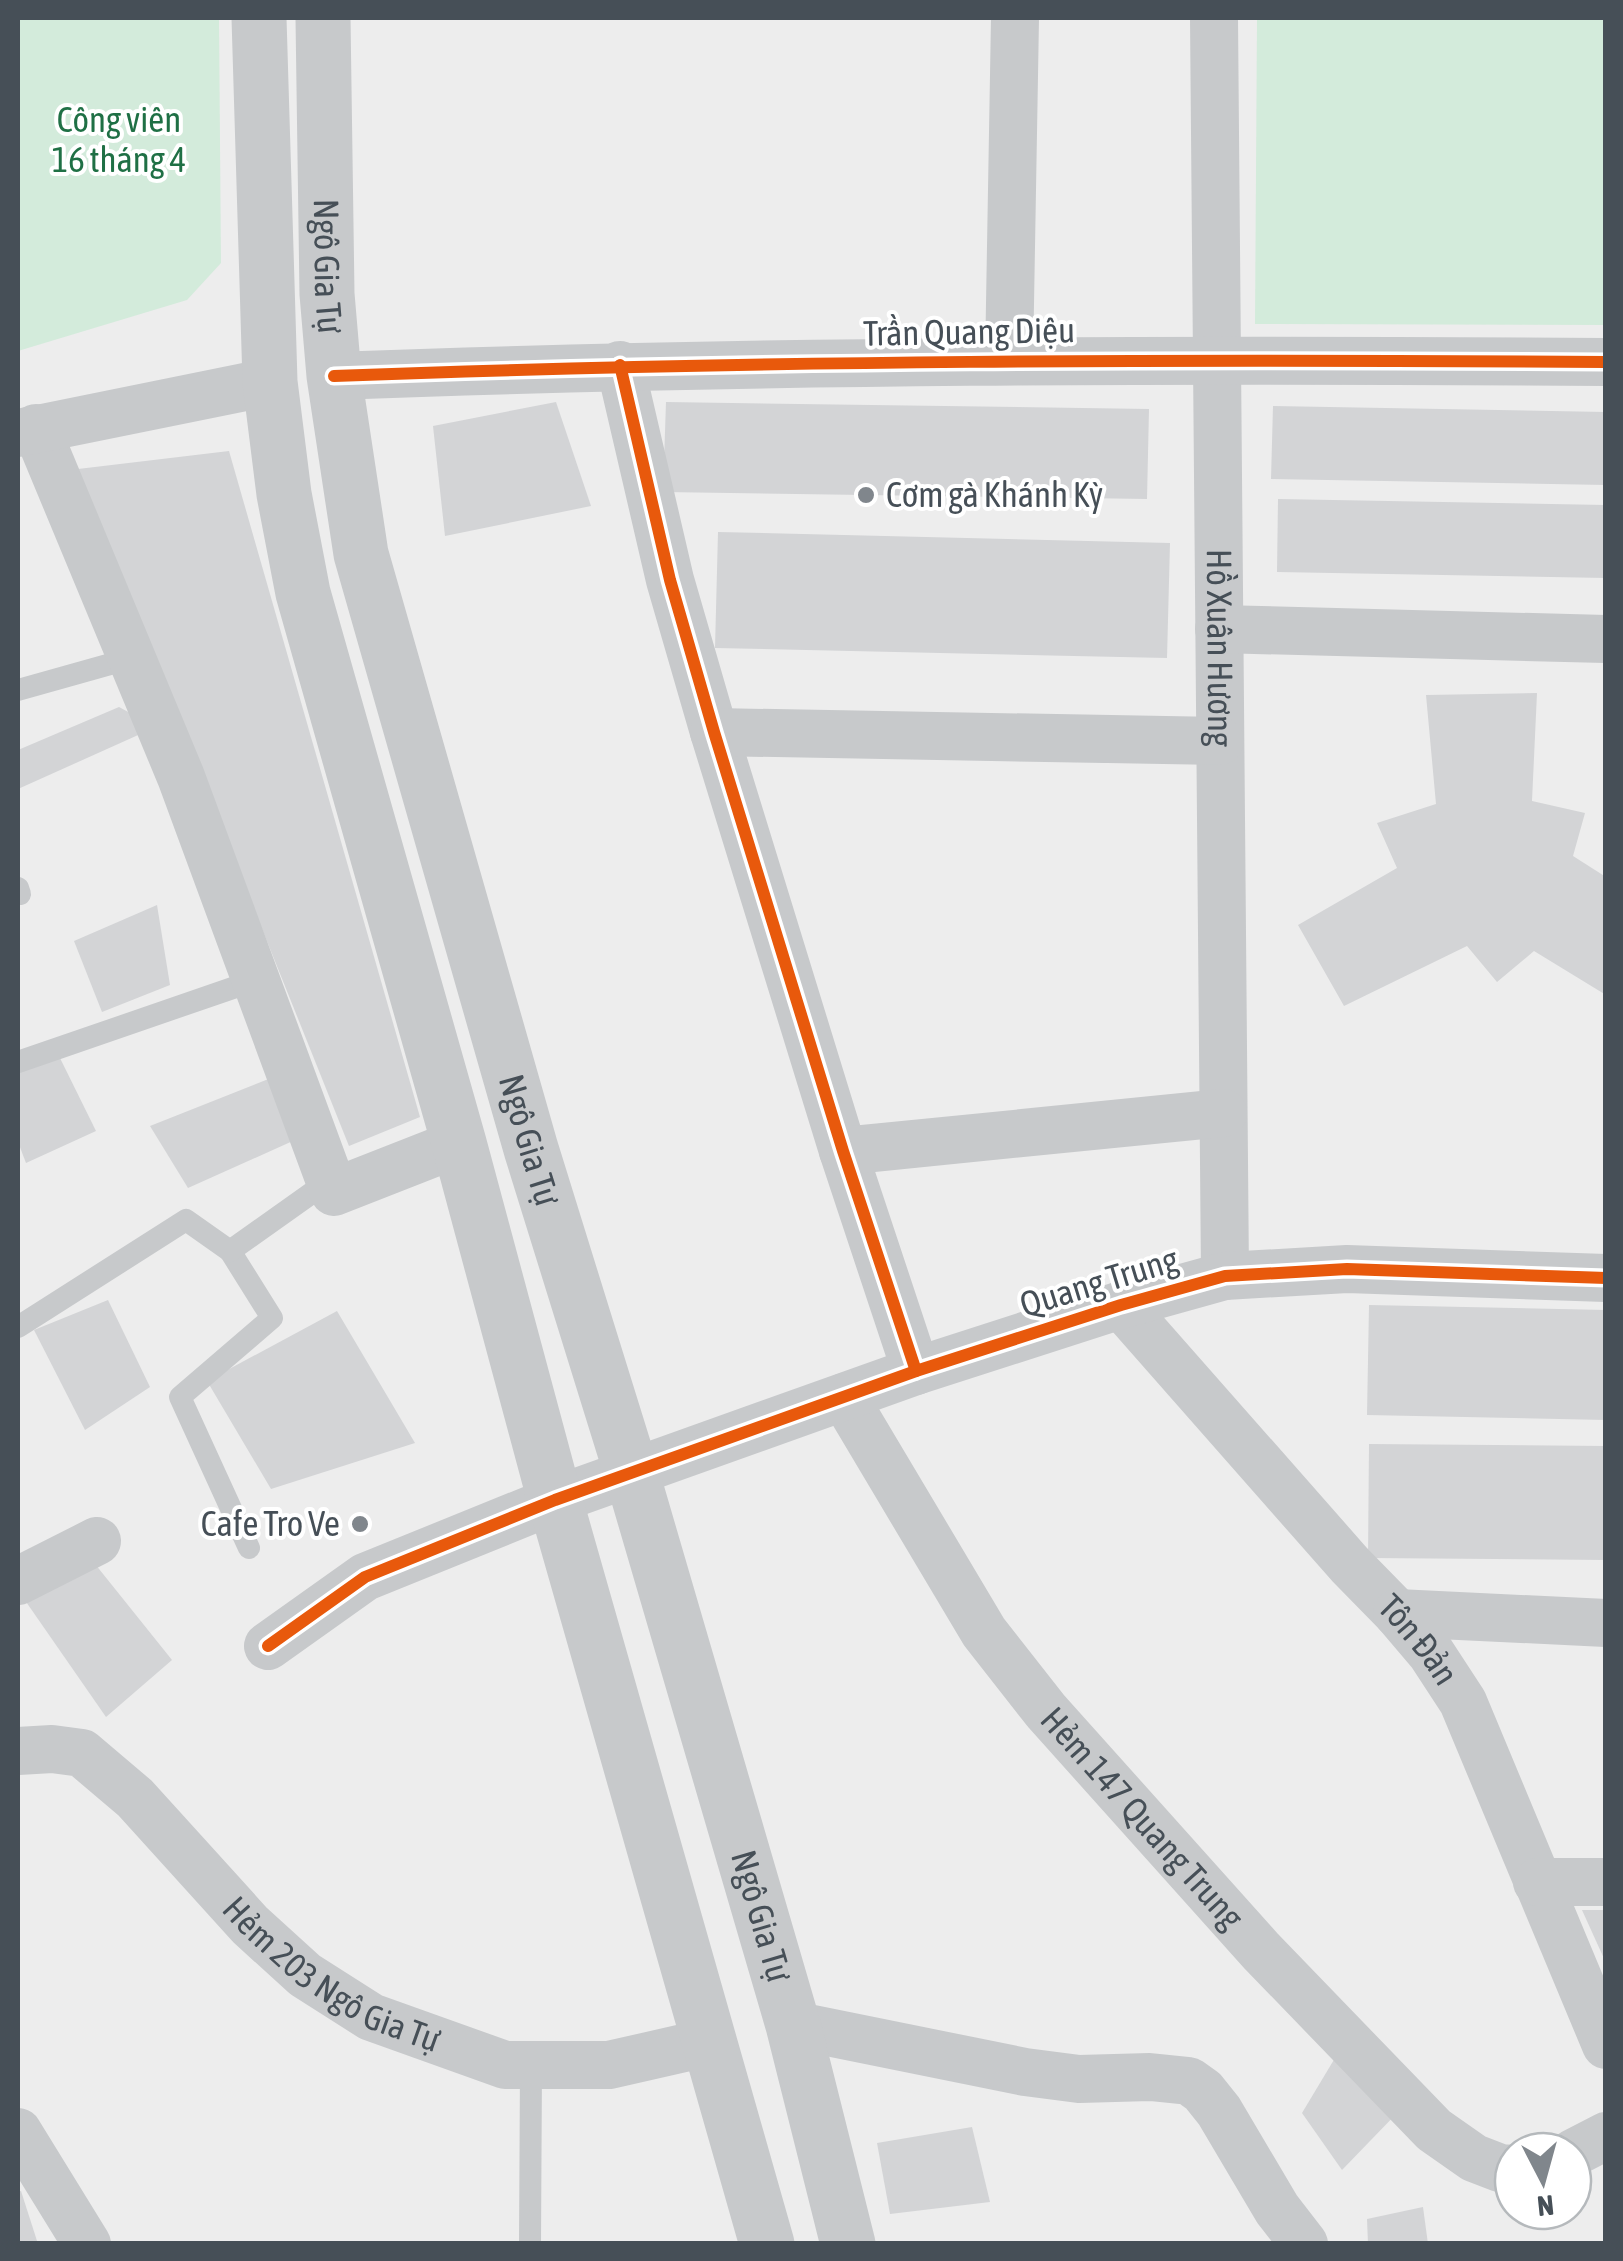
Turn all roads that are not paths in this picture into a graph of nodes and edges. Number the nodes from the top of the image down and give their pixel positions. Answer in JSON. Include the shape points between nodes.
{"nodes":[{"id":1,"x":258,"y":18,"type":"edge"},
{"id":2,"x":324,"y":18,"type":"edge"},
{"id":3,"x":1015,"y":18,"type":"edge"},
{"id":4,"x":1214,"y":18,"type":"edge"},
{"id":5,"x":1217,"y":359,"type":"junction"},
{"id":6,"x":1009,"y":361,"type":"junction"},
{"id":7,"x":1606,"y":362,"type":"edge"},
{"id":8,"x":620,"y":365,"type":"junction"},
{"id":9,"x":334,"y":376,"type":"junction"},
{"id":10,"x":270,"y":382,"type":"junction"},
{"id":11,"x":27,"y":431,"type":"edge"},
{"id":12,"x":1219,"y":629,"type":"junction"},
{"id":13,"x":1606,"y":640,"type":"edge"},
{"id":14,"x":132,"y":658,"type":"junction"},
{"id":15,"x":18,"y":690,"type":"edge"},
{"id":16,"x":714,"y":732,"type":"junction"},
{"id":17,"x":1220,"y":741,"type":"junction"},
{"id":18,"x":256,"y":980,"type":"junction"},
{"id":19,"x":18,"y":1062,"type":"edge"},
{"id":20,"x":1223,"y":1113,"type":"junction"},
{"id":21,"x":460,"y":1143,"type":"junction"},
{"id":22,"x":843,"y":1151,"type":"junction"},
{"id":23,"x":330,"y":1180,"type":"junction"},
{"id":24,"x":230,"y":1250,"type":"junction"},
{"id":25,"x":1224,"y":1276,"type":"junction"},
{"id":26,"x":1606,"y":1278,"type":"edge"},
{"id":27,"x":1122,"y":1305,"type":"junction"},
{"id":28,"x":18,"y":1327,"type":"edge"},
{"id":29,"x":916,"y":1371,"type":"junction"},
{"id":30,"x":844,"y":1398,"type":"junction"},
{"id":31,"x":631,"y":1472,"type":"junction"},
{"id":32,"x":555,"y":1500,"type":"junction"},
{"id":33,"x":96,"y":1541,"type":"dead end"},
{"id":34,"x":249,"y":1548,"type":"dead end"},
{"id":35,"x":18,"y":1581,"type":"edge"},
{"id":36,"x":1397,"y":1613,"type":"junction"},
{"id":37,"x":1606,"y":1623,"type":"edge"},
{"id":38,"x":268,"y":1646,"type":"dead end"},
{"id":39,"x":18,"y":1751,"type":"edge"},
{"id":40,"x":1538,"y":1882,"type":"junction"},
{"id":41,"x":1606,"y":1882,"type":"edge"},
{"id":42,"x":793,"y":2025,"type":"junction"},
{"id":43,"x":710,"y":2042,"type":"junction"},
{"id":44,"x":1606,"y":2045,"type":"edge"},
{"id":45,"x":531,"y":2065,"type":"junction"},
{"id":46,"x":18,"y":2132,"type":"edge"},
{"id":47,"x":1493,"y":2165,"type":"edge"},
{"id":48,"x":88,"y":2244,"type":"edge"},
{"id":49,"x":530,"y":2244,"type":"edge"},
{"id":50,"x":767,"y":2244,"type":"edge"},
{"id":51,"x":848,"y":2244,"type":"edge"},
{"id":52,"x":1304,"y":2244,"type":"edge"}],
"edges":[{"from":1,"to":10,"type":"main road","name":"Ngô Gia Tự"},
{"from":2,"to":9,"type":"main road","name":"Ngô Gia Tự"},
{"from":3,"to":6,"type":"street"},
{"from":4,"to":5,"type":"street","name":"Hồ Xuân Hương"},
{"from":5,"to":6,"type":"street","name":"Trần Quang Diệu"},
{"from":5,"to":7,"type":"street","name":"Trần Quang Diệu"},
{"from":5,"to":12,"type":"street","name":"Hồ Xuân Hương"},
{"from":6,"to":8,"type":"street","name":"Trần Quang Diệu"},
{"from":8,"to":9,"type":"street","name":"Trần Quang Diệu"},
{"from":8,"to":16,"type":"street"},
{"from":9,"to":10,"type":"main road"},
{"from":9,"to":31,"type":"main road","name":"Ngô Gia Tự","via":[[361,554]]},
{"from":10,"to":11,"type":"street"},
{"from":10,"to":21,"type":"main road","name":"Ngô Gia Tự","via":[[303,593]]},
{"from":11,"to":14,"type":"street"},
{"from":12,"to":13,"type":"street"},
{"from":12,"to":17,"type":"street","name":"Hồ Xuân Hương"},
{"from":14,"to":15,"type":"lane"},
{"from":14,"to":18,"type":"street"},
{"from":16,"to":17,"type":"street"},
{"from":16,"to":22,"type":"street"},
{"from":17,"to":20,"type":"street","name":"Hồ Xuân Hương"},
{"from":18,"to":19,"type":"lane"},
{"from":18,"to":23,"type":"street"},
{"from":20,"to":22,"type":"street"},
{"from":20,"to":25,"type":"street","name":"Hồ Xuân Hương"},
{"from":21,"to":23,"type":"street","via":[[334,1192]]},
{"from":21,"to":32,"type":"main road","name":"Ngô Gia Tự"},
{"from":22,"to":29,"type":"street"},
{"from":23,"to":24,"type":"lane"},
{"from":24,"to":28,"type":"lane","via":[[186,1220]]},
{"from":24,"to":34,"type":"lane","via":[[272,1318],[180,1397]]},
{"from":25,"to":26,"type":"street","name":"Quang Trung","via":[[1346,1270]]},
{"from":25,"to":27,"type":"street","name":"Quang Trung"},
{"from":27,"to":29,"type":"street","name":"Quang Trung"},
{"from":27,"to":36,"type":"street","name":"Tôn Đản"},
{"from":29,"to":30,"type":"street","name":"Quang Trung"},
{"from":30,"to":31,"type":"street","name":"Quang Trung"},
{"from":30,"to":47,"type":"street","name":"Hẻm 147 Quang Trung","via":[[984,1632],[1046,1712],[1261,1951],[1434,2130]]},
{"from":31,"to":32,"type":"street","name":"Quang Trung"},
{"from":31,"to":42,"type":"main road","name":"Ngô Gia Tự"},
{"from":32,"to":38,"type":"street","name":"Quang Trung","via":[[365,1578]]},
{"from":32,"to":43,"type":"main road","name":"Ngô Gia Tự"},
{"from":33,"to":35,"type":"street"},
{"from":36,"to":37,"type":"street"},
{"from":36,"to":40,"type":"street","name":"Tôn Đản","via":[[1463,1702]]},
{"from":39,"to":45,"type":"street","name":"Hẻm 203 Ngô Gia Tự","via":[[82,1753],[135,1798],[250,1926],[305,1975],[371,2018],[505,2064]]},
{"from":40,"to":41,"type":"street"},
{"from":40,"to":44,"type":"street","name":"Tôn Đản"},
{"from":42,"to":43,"type":"main road"},
{"from":42,"to":51,"type":"main road","name":"Ngô Gia Tự"},
{"from":42,"to":52,"type":"street","via":[[1025,2072],[1189,2081],[1218,2111]]},
{"from":43,"to":45,"type":"street","name":"Hẻm 203 Ngô Gia Tự","via":[[609,2064]]},
{"from":43,"to":50,"type":"main road","name":"Ngô Gia Tự"},
{"from":45,"to":49,"type":"lane"},
{"from":46,"to":48,"type":"street"}]}
